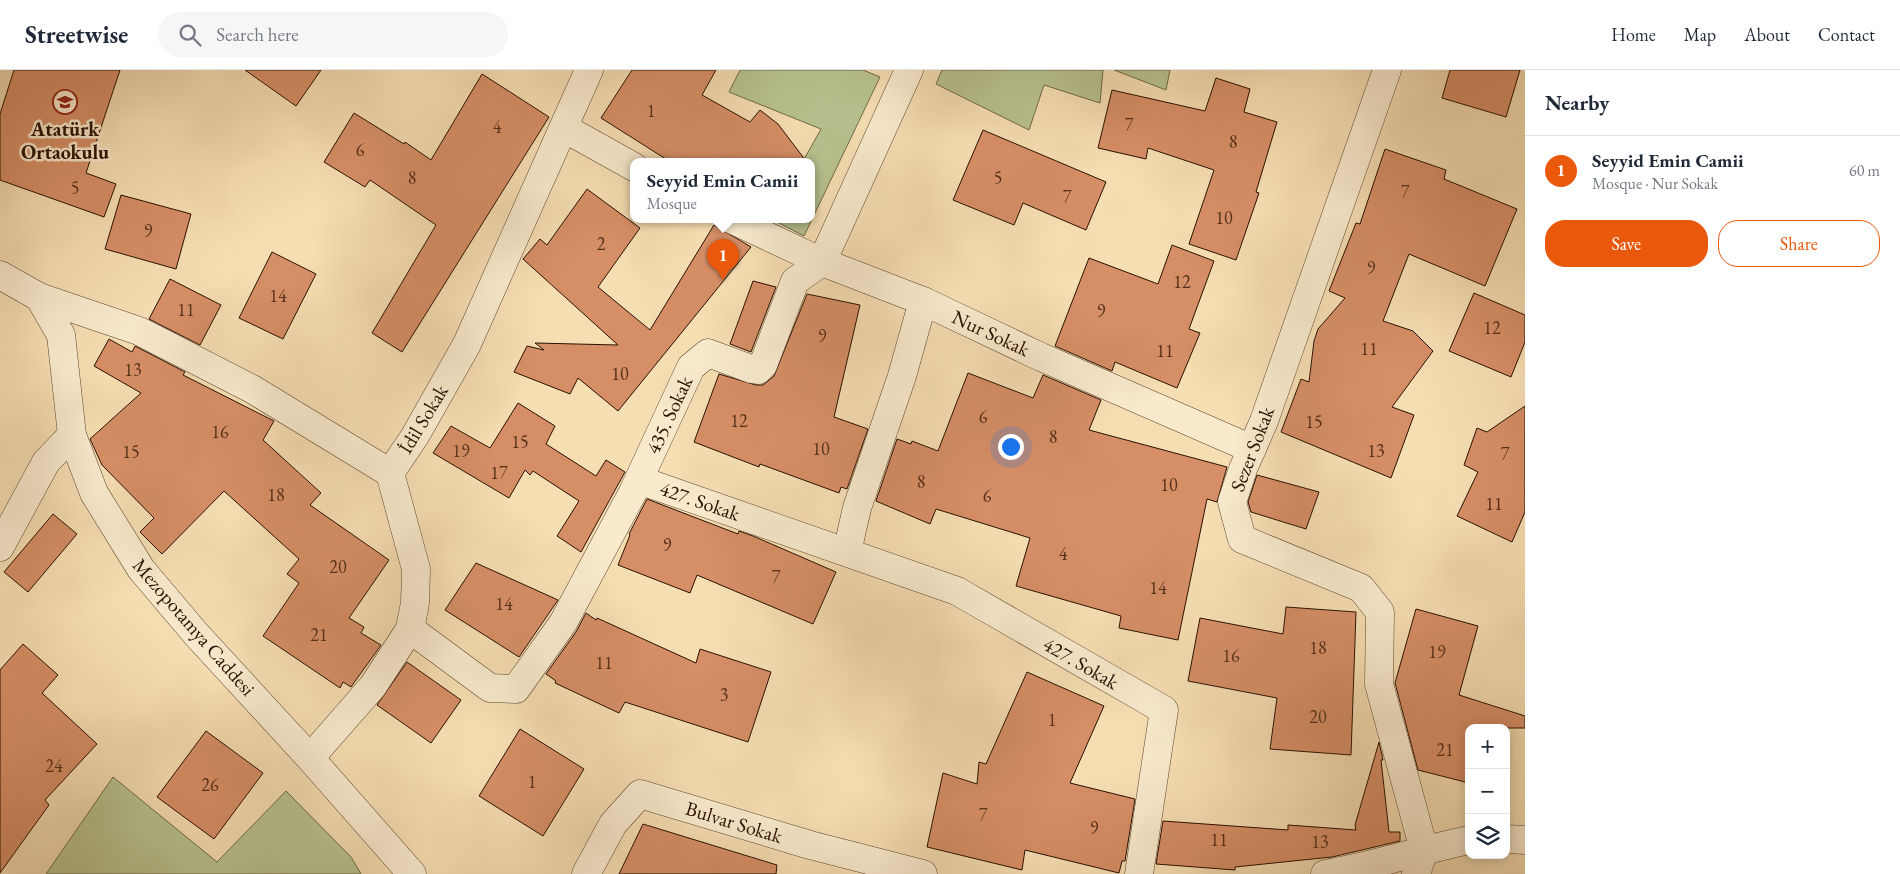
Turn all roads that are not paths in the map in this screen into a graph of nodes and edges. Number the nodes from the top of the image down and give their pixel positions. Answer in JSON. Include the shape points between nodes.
{"nodes":[{"id":1,"x":589,"y":70,"type":"edge"},
{"id":2,"x":909,"y":70,"type":"edge"},
{"id":3,"x":1387,"y":70,"type":"edge"},
{"id":4,"x":564,"y":128,"type":"junction"},
{"id":5,"x":630,"y":165,"type":"edge"},
{"id":6,"x":739,"y":223,"type":"edge"},
{"id":7,"x":822,"y":262,"type":"junction"},
{"id":8,"x":0,"y":275,"type":"edge"},
{"id":9,"x":39,"y":297,"type":"junction"},
{"id":10,"x":923,"y":301,"type":"junction"},
{"id":11,"x":72,"y":435,"type":"junction"},
{"id":12,"x":1252,"y":448,"type":"junction"},
{"id":13,"x":390,"y":474,"type":"junction"},
{"id":14,"x":639,"y":480,"type":"junction"},
{"id":15,"x":0,"y":547,"type":"edge"},
{"id":16,"x":847,"y":552,"type":"junction"},
{"id":17,"x":410,"y":629,"type":"junction"},
{"id":18,"x":310,"y":758,"type":"junction"},
{"id":19,"x":1510,"y":839,"type":"edge"},
{"id":20,"x":1525,"y":840,"type":"edge"},
{"id":21,"x":1465,"y":842,"type":"edge"},
{"id":22,"x":1420,"y":862,"type":"edge"},
{"id":23,"x":412,"y":874,"type":"edge"},
{"id":24,"x":586,"y":874,"type":"edge"},
{"id":25,"x":922,"y":874,"type":"edge"},
{"id":26,"x":1139,"y":874,"type":"edge"},
{"id":27,"x":1325,"y":874,"type":"edge"}],
"edges":[{"from":1,"to":4,"type":"street","name":"İdil Sokak"},
{"from":2,"to":7,"type":"street"},
{"from":3,"to":12,"type":"street","name":"Sezer Sokak"},
{"from":4,"to":5,"type":"street"},
{"from":4,"to":13,"type":"street","name":"İdil Sokak","via":[[467,344]]},
{"from":6,"to":7,"type":"street","name":"Nur Sokak"},
{"from":7,"to":10,"type":"street","name":"Nur Sokak"},
{"from":7,"to":14,"type":"street","name":"435. Sokak","via":[[795,281],[763,365],[758,370],[708,352],[691,367]]},
{"from":8,"to":9,"type":"street"},
{"from":9,"to":11,"type":"street","name":"Mezopotamya Caddesi","via":[[60,335]]},
{"from":9,"to":13,"type":"street","via":[[139,332],[252,389]]},
{"from":10,"to":12,"type":"street","name":"Nur Sokak","via":[[1050,361]]},
{"from":10,"to":16,"type":"street","via":[[902,376],[857,508]]},
{"from":11,"to":15,"type":"street","via":[[46,462]]},
{"from":11,"to":18,"type":"street","name":"Mezopotamya Caddesi","via":[[94,493],[141,569]]},
{"from":12,"to":22,"type":"street","name":"Sezer Sokak","via":[[1232,502],[1242,539],[1361,588],[1380,612],[1380,684]]},
{"from":13,"to":17,"type":"street","name":"İdil Sokak","via":[[416,569]]},
{"from":14,"to":16,"type":"street","name":"427. Sokak"},
{"from":14,"to":17,"type":"street","name":"435. Sokak","via":[[563,624],[516,689],[490,688]]},
{"from":16,"to":26,"type":"street","name":"427. Sokak","via":[[957,591],[1164,710]]},
{"from":17,"to":18,"type":"street","name":"İdil Sokak","via":[[373,686]]},
{"from":18,"to":23,"type":"street","name":"Mezopotamya Caddesi"},
{"from":19,"to":20,"type":"street"},
{"from":21,"to":22,"type":"street"},
{"from":22,"to":27,"type":"street"},
{"from":24,"to":25,"type":"street","name":"Bulvar Sokak","via":[[613,824],[640,794],[810,845]]}]}
